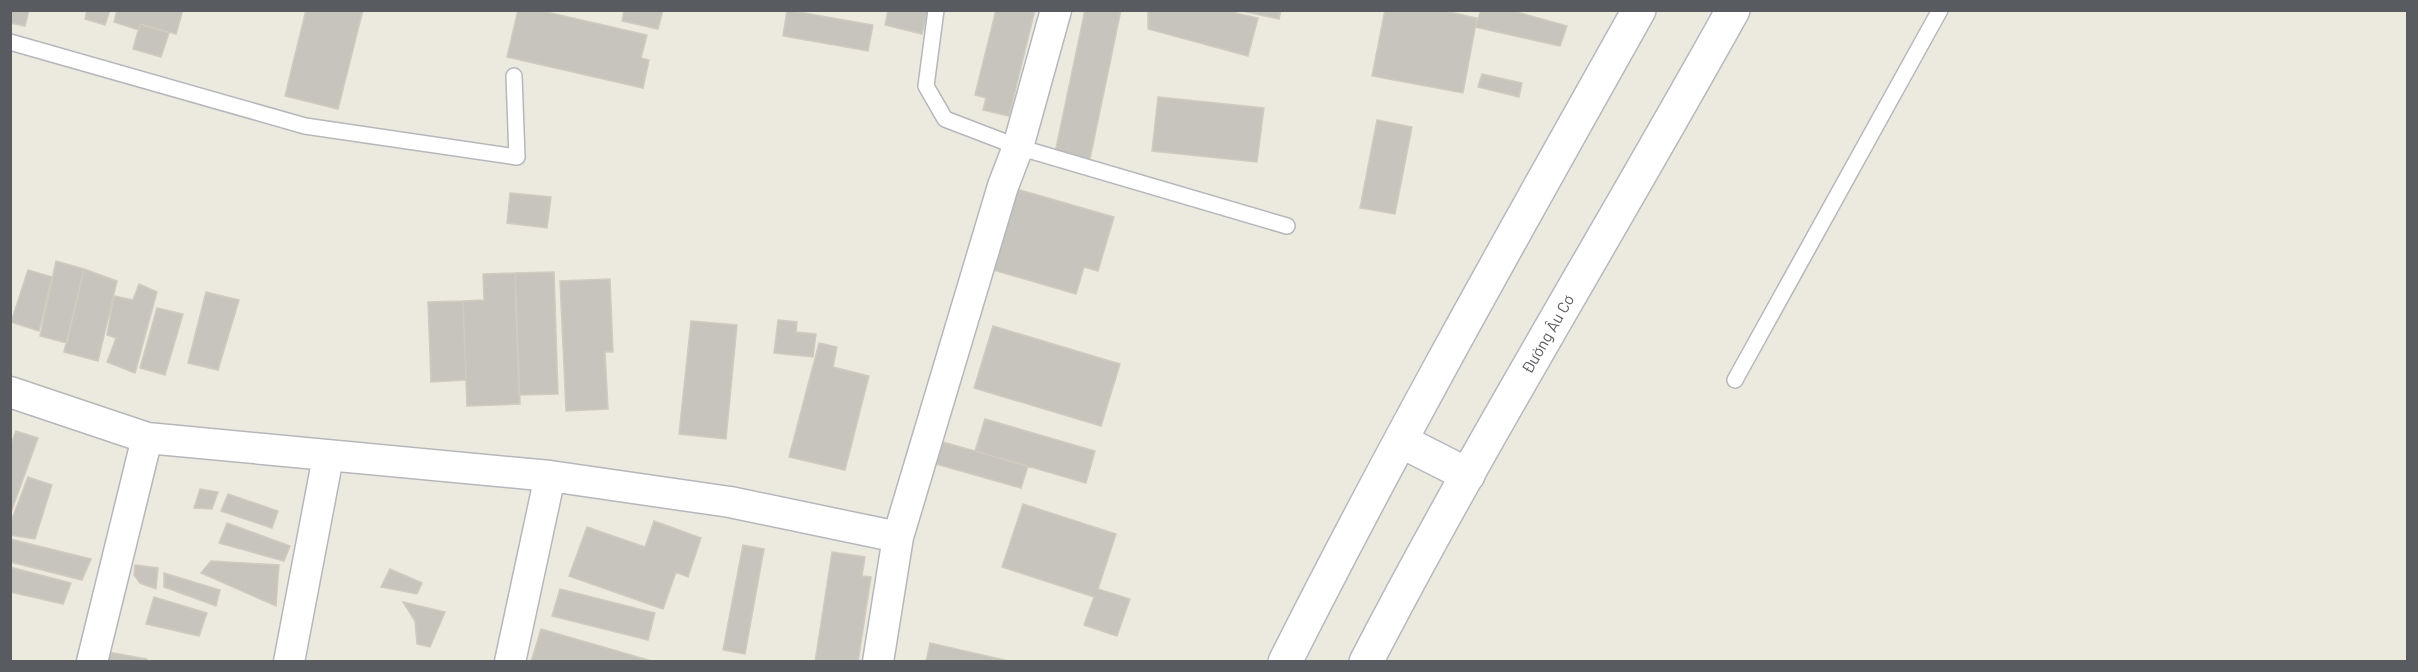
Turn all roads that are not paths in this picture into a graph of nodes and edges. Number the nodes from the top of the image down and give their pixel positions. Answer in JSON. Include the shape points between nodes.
{"nodes":[{"id":1,"x":936,"y":10,"type":"edge"},
{"id":2,"x":1056,"y":10,"type":"edge"},
{"id":3,"x":1639,"y":10,"type":"edge"},
{"id":4,"x":1733,"y":10,"type":"edge"},
{"id":5,"x":1940,"y":10,"type":"edge"},
{"id":6,"x":10,"y":42,"type":"edge"},
{"id":7,"x":514,"y":76,"type":"dead end"},
{"id":8,"x":1018,"y":147,"type":"junction"},
{"id":9,"x":1287,"y":226,"type":"dead end"},
{"id":10,"x":1735,"y":380,"type":"dead end"},
{"id":11,"x":10,"y":392,"type":"edge"},
{"id":12,"x":147,"y":438,"type":"junction"},
{"id":13,"x":1401,"y":441,"type":"junction"},
{"id":14,"x":328,"y":457,"type":"junction"},
{"id":15,"x":1468,"y":475,"type":"junction"},
{"id":16,"x":550,"y":476,"type":"junction"},
{"id":17,"x":898,"y":537,"type":"junction"},
{"id":18,"x":92,"y":662,"type":"edge"},
{"id":19,"x":289,"y":662,"type":"edge"},
{"id":20,"x":510,"y":662,"type":"edge"},
{"id":21,"x":878,"y":662,"type":"edge"},
{"id":22,"x":1285,"y":662,"type":"edge"},
{"id":23,"x":1366,"y":662,"type":"edge"}],
"edges":[{"from":1,"to":8,"type":"lane","via":[[926,86],[945,119]]},
{"from":2,"to":8,"type":"street"},
{"from":3,"to":13,"type":"street"},
{"from":4,"to":15,"type":"street","name":"Đường Âu Cơ"},
{"from":5,"to":10,"type":"lane"},
{"from":6,"to":7,"type":"lane","via":[[304,126],[517,157]]},
{"from":8,"to":9,"type":"lane"},
{"from":8,"to":17,"type":"street"},
{"from":11,"to":12,"type":"street"},
{"from":12,"to":14,"type":"street"},
{"from":12,"to":18,"type":"street"},
{"from":13,"to":15,"type":"street"},
{"from":13,"to":22,"type":"street"},
{"from":14,"to":16,"type":"street"},
{"from":14,"to":19,"type":"street"},
{"from":15,"to":23,"type":"street","name":"Đường Âu Cơ"},
{"from":16,"to":17,"type":"street","via":[[730,502]]},
{"from":16,"to":20,"type":"street"},
{"from":17,"to":21,"type":"street"}]}
